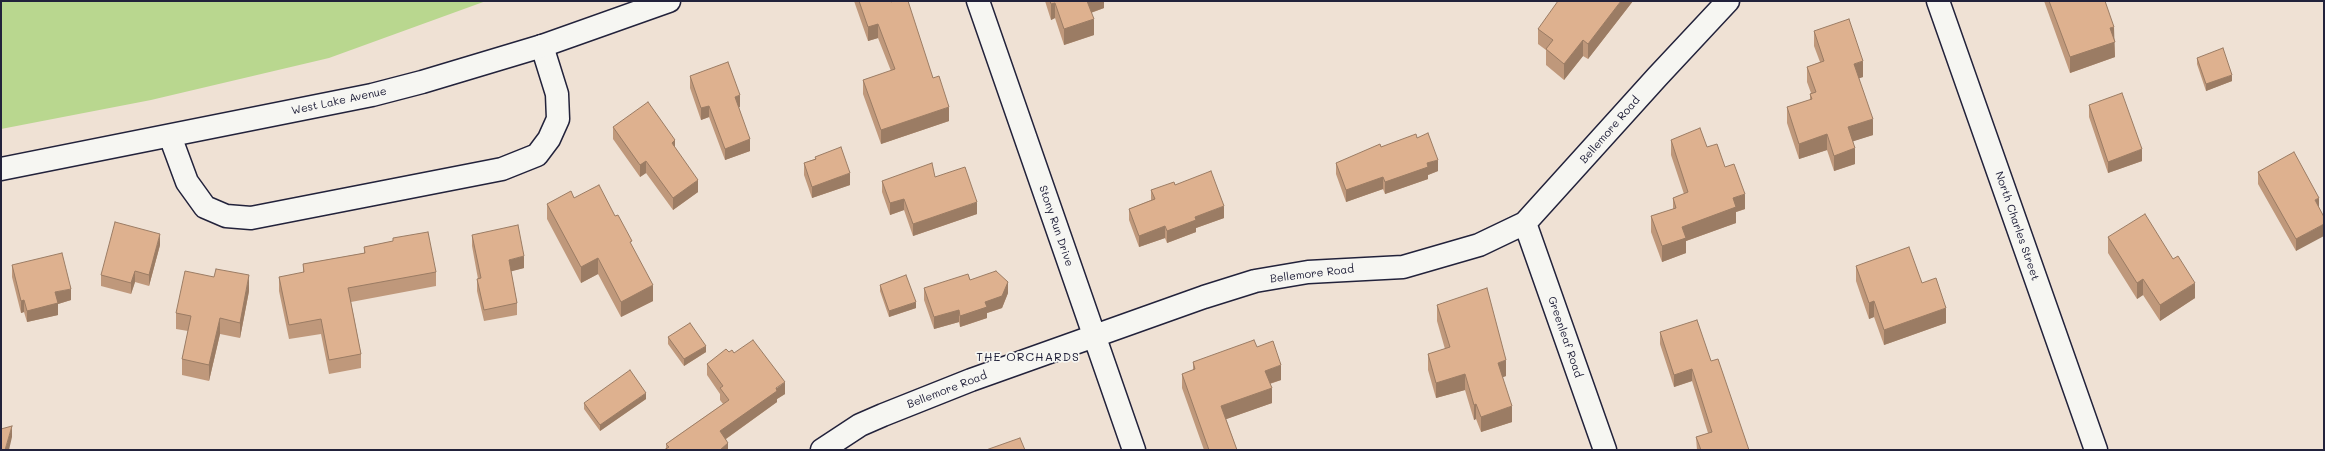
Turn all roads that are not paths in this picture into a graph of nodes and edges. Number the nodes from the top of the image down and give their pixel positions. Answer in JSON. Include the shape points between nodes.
{"nodes":[{"id":1,"x":669,"y":1,"type":"edge"},
{"id":2,"x":978,"y":1,"type":"edge"},
{"id":3,"x":1728,"y":1,"type":"edge"},
{"id":4,"x":1938,"y":1,"type":"edge"},
{"id":5,"x":542,"y":46,"type":"junction"},
{"id":6,"x":170,"y":136,"type":"junction"},
{"id":7,"x":1,"y":169,"type":"edge"},
{"id":8,"x":1525,"y":223,"type":"junction"},
{"id":9,"x":1094,"y":337,"type":"junction"},
{"id":10,"x":822,"y":450,"type":"edge"},
{"id":11,"x":1134,"y":450,"type":"edge"},
{"id":12,"x":1605,"y":450,"type":"edge"},
{"id":13,"x":2096,"y":450,"type":"edge"}],
"edges":[{"from":1,"to":5,"type":"street","name":"West Lake Avenue"},
{"from":2,"to":9,"type":"street","name":"Stony Run Drive"},
{"from":3,"to":8,"type":"street","name":"Bellemore Road"},
{"from":4,"to":13,"type":"street","name":"North Charles Street"},
{"from":5,"to":6,"type":"street","name":"West Lake Avenue","via":[[372,95]]},
{"from":5,"to":6,"type":"street","via":[[557,94],[558,119],[549,139],[537,155],[502,169],[251,218],[226,216],[205,207],[187,182]]},
{"from":6,"to":7,"type":"street","name":"West Lake Avenue"},
{"from":8,"to":9,"type":"street","name":"Bellemore Road","via":[[1479,246],[1403,267],[1308,272],[1255,281]]},
{"from":8,"to":12,"type":"street","name":"Greenleaf Road"},
{"from":9,"to":10,"type":"street","name":"Bellemore Road","via":[[970,380],[883,415],[860,425]]},
{"from":9,"to":11,"type":"street","name":"Stony Run Drive"}]}
